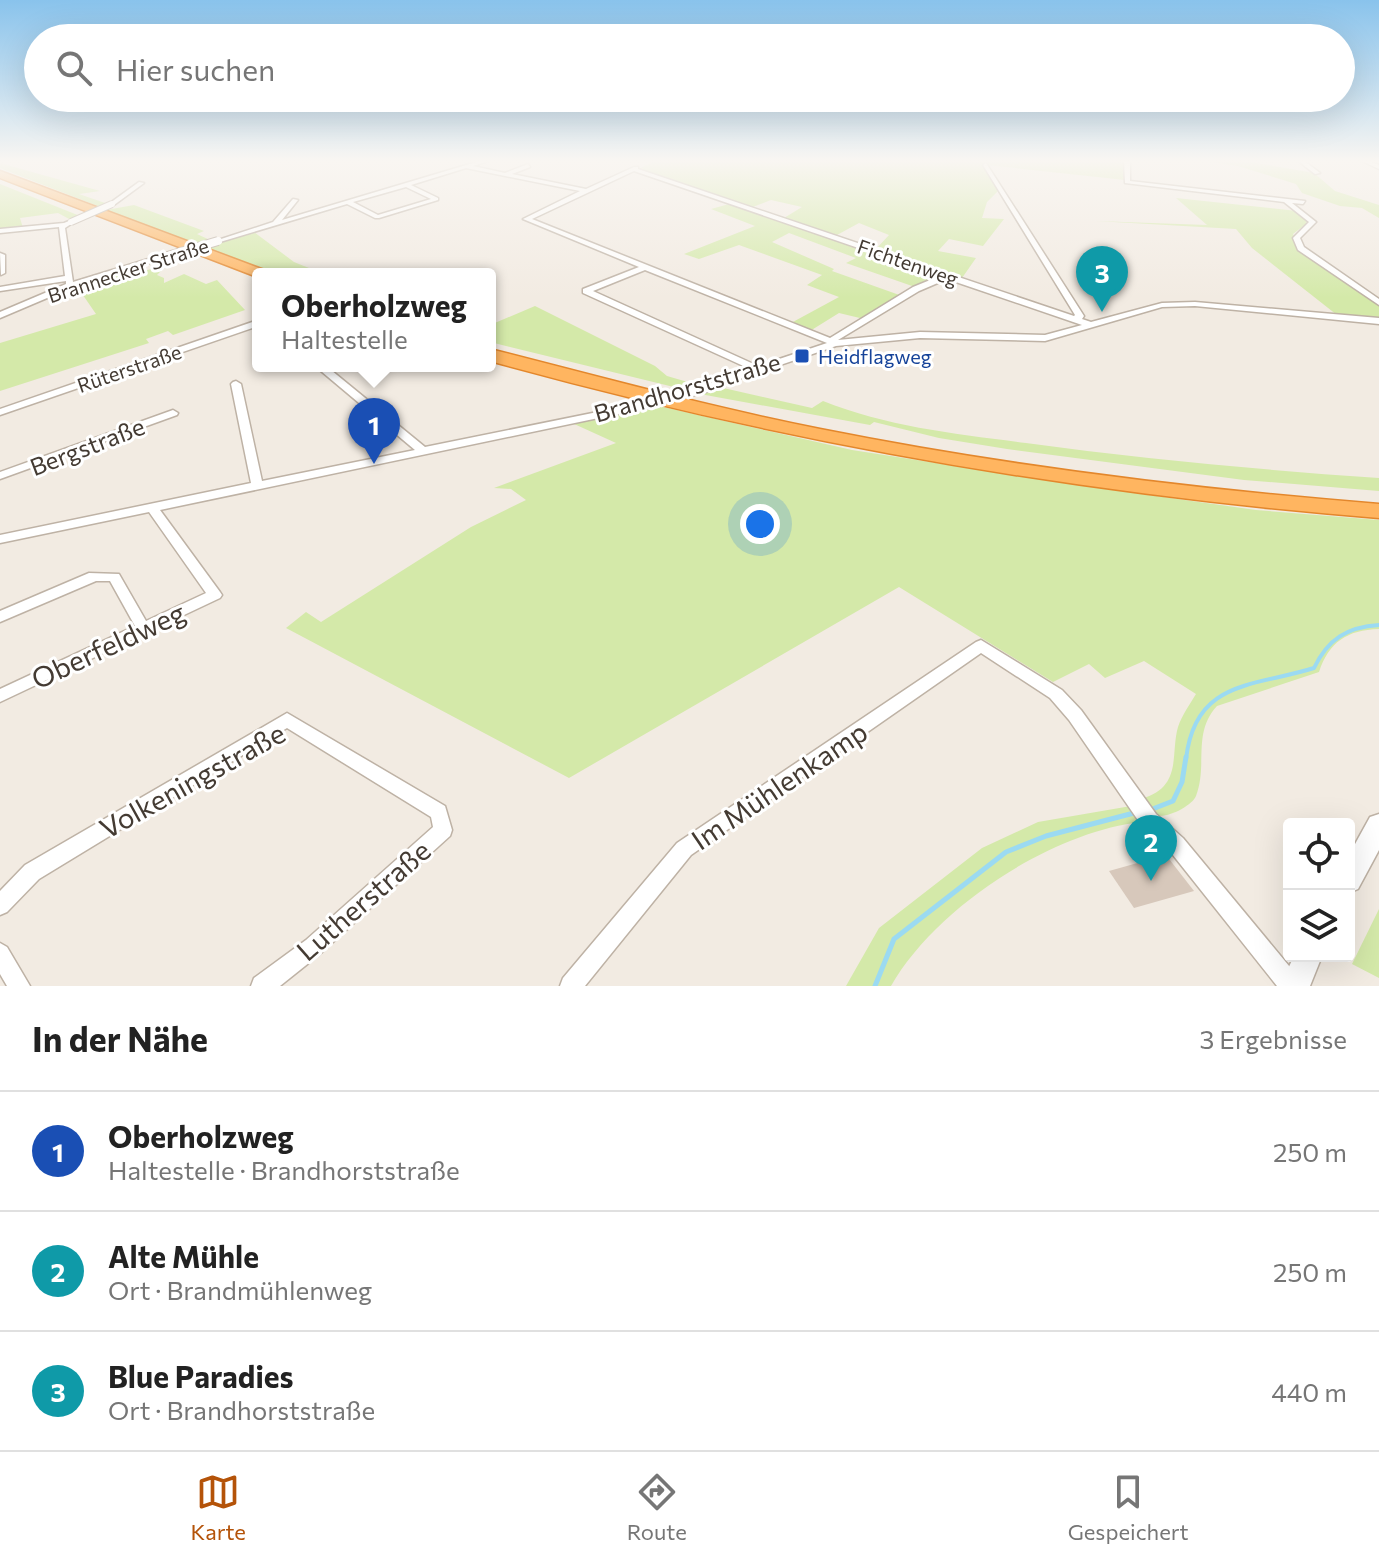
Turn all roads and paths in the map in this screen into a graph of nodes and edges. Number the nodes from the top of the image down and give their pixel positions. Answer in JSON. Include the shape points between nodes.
{"nodes":[{"id":1,"x":73,"y":206,"type":"edge"},
{"id":2,"x":78,"y":206,"type":"edge"},
{"id":3,"x":107,"y":206,"type":"edge"},
{"id":4,"x":290,"y":206,"type":"edge"},
{"id":5,"x":335,"y":206,"type":"edge"},
{"id":6,"x":356,"y":206,"type":"edge"},
{"id":7,"x":413,"y":206,"type":"edge"},
{"id":8,"x":554,"y":206,"type":"edge"},
{"id":9,"x":743,"y":206,"type":"edge"},
{"id":10,"x":1012,"y":206,"type":"edge"},
{"id":11,"x":1292,"y":206,"type":"edge"},
{"id":12,"x":67,"y":223,"type":"junction"},
{"id":13,"x":275,"y":224,"type":"junction"},
{"id":14,"x":0,"y":231,"type":"edge"},
{"id":15,"x":1,"y":260,"type":"edge"},
{"id":16,"x":645,"y":267,"type":"junction"},
{"id":17,"x":252,"y":270,"type":"edge"},
{"id":18,"x":1,"y":273,"type":"edge"},
{"id":19,"x":947,"y":276,"type":"junction"},
{"id":20,"x":252,"y":278,"type":"edge"},
{"id":21,"x":69,"y":282,"type":"junction"},
{"id":22,"x":0,"y":289,"type":"edge"},
{"id":23,"x":1379,"y":303,"type":"edge"},
{"id":24,"x":0,"y":315,"type":"edge"},
{"id":25,"x":1076,"y":319,"type":"junction"},
{"id":26,"x":1379,"y":321,"type":"edge"},
{"id":27,"x":252,"y":325,"type":"edge"},
{"id":28,"x":1091,"y":325,"type":"junction"},
{"id":29,"x":833,"y":342,"type":"junction"},
{"id":30,"x":496,"y":348,"type":"edge"},
{"id":31,"x":496,"y":357,"type":"edge"},
{"id":32,"x":757,"y":369,"type":"junction"},
{"id":33,"x":327,"y":372,"type":"edge"},
{"id":34,"x":236,"y":384,"type":"dead end"},
{"id":35,"x":0,"y":412,"type":"edge"},
{"id":36,"x":173,"y":413,"type":"dead end"},
{"id":37,"x":423,"y":451,"type":"junction"},
{"id":38,"x":0,"y":476,"type":"edge"},
{"id":39,"x":257,"y":484,"type":"junction"},
{"id":40,"x":1379,"y":500,"type":"edge"},
{"id":41,"x":152,"y":507,"type":"junction"},
{"id":42,"x":1379,"y":511,"type":"edge"},
{"id":43,"x":0,"y":539,"type":"edge"},
{"id":44,"x":0,"y":617,"type":"edge"},
{"id":45,"x":143,"y":628,"type":"junction"},
{"id":46,"x":0,"y":696,"type":"edge"},
{"id":47,"x":391,"y":783,"type":"joint"},
{"id":48,"x":1379,"y":825,"type":"edge"},
{"id":49,"x":1355,"y":869,"type":"edge"},
{"id":50,"x":0,"y":905,"type":"edge"},
{"id":51,"x":0,"y":954,"type":"edge"},
{"id":52,"x":1305,"y":962,"type":"edge"},
{"id":53,"x":19,"y":986,"type":"edge"},
{"id":54,"x":262,"y":986,"type":"edge"},
{"id":55,"x":571,"y":986,"type":"edge"},
{"id":56,"x":1293,"y":986,"type":"edge"}],
"edges":[{"from":1,"to":20,"type":"highway"},
{"from":2,"to":17,"type":"highway"},
{"from":3,"to":12,"type":"street","bridge":true},
{"from":4,"to":13,"type":"street"},
{"from":5,"to":13,"type":"street","name":"Brannecker Straße"},
{"from":6,"to":7,"type":"street","via":[[377,217]]},
{"from":8,"to":16,"type":"street","via":[[526,219]]},
{"from":9,"to":19,"type":"street","name":"Fichtenweg"},
{"from":10,"to":25,"type":"street","via":[[1080,316]]},
{"from":11,"to":23,"type":"street","via":[[1313,222],[1297,235],[1301,248]]},
{"from":12,"to":14,"type":"street"},
{"from":12,"to":21,"type":"street"},
{"from":13,"to":21,"type":"street","name":"Brannecker Straße","bridge":true},
{"from":15,"to":18,"type":"street"},
{"from":16,"to":29,"type":"street"},
{"from":16,"to":32,"type":"street","via":[[586,291]]},
{"from":19,"to":25,"type":"street","name":"Fichtenweg"},
{"from":19,"to":29,"type":"street","via":[[916,289]]},
{"from":21,"to":22,"type":"street"},
{"from":21,"to":24,"type":"street","name":"Brannecker Straße"},
{"from":25,"to":28,"type":"street","name":"Fichtenweg"},
{"from":26,"to":28,"type":"street","name":"Brandhorststraße","via":[[1183,304]]},
{"from":27,"to":35,"type":"street","name":"Rüterstraße"},
{"from":28,"to":29,"type":"street","name":"Brandhorststraße","via":[[1045,338],[920,335]]},
{"from":29,"to":32,"type":"street","name":"Brandhorststraße"},
{"from":30,"to":40,"type":"highway","via":[[718,404],[944,447],[1114,472]]},
{"from":31,"to":42,"type":"highway","via":[[641,395],[881,445],[1115,482]]},
{"from":32,"to":37,"type":"street","name":"Brandhorststraße","bridge":true,"via":[[627,409]]},
{"from":33,"to":37,"type":"street"},
{"from":34,"to":39,"type":"street"},
{"from":36,"to":38,"type":"street","name":"Bergstraße"},
{"from":37,"to":39,"type":"street","name":"Brandhorststraße"},
{"from":39,"to":41,"type":"street","name":"Brandhorststraße"},
{"from":41,"to":43,"type":"street","name":"Brandhorststraße"},
{"from":41,"to":45,"type":"street","name":"Oberfeldweg","via":[[215,595]]},
{"from":44,"to":45,"type":"street","via":[[94,576],[114,577]]},
{"from":45,"to":46,"type":"street","name":"Oberfeldweg"},
{"from":47,"to":50,"type":"street","name":"Volkeningstraße","via":[[287,720],[32,872]]},
{"from":47,"to":54,"type":"street","name":"Lutherstraße","via":[[439,812],[443,830]]},
{"from":48,"to":49,"type":"street"},
{"from":51,"to":53,"type":"street"},
{"from":52,"to":56,"type":"street"},
{"from":55,"to":56,"type":"street","name":"Im Mühlenkamp","via":[[684,849],[981,646],[1056,694],[1149,820],[1176,844]]}]}
